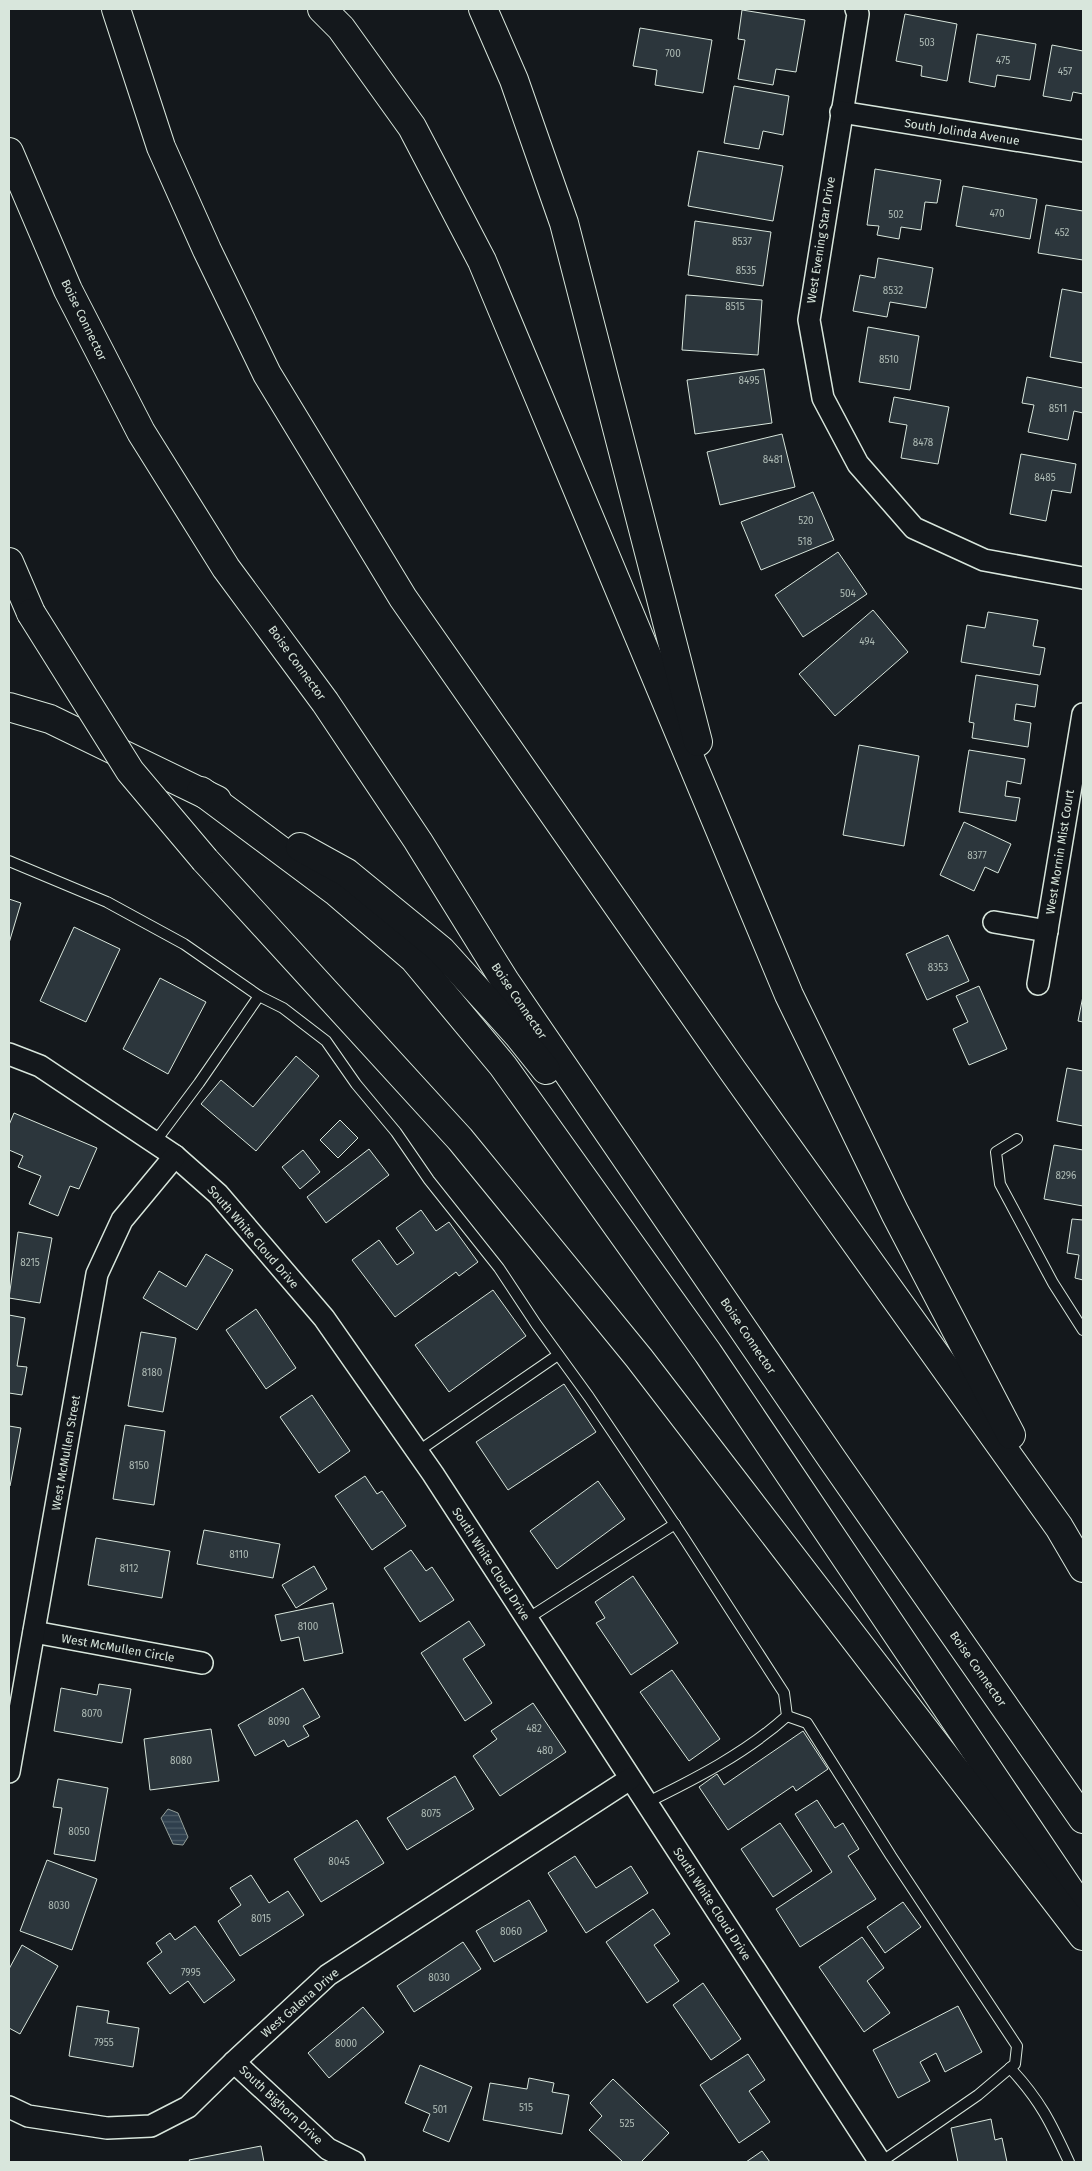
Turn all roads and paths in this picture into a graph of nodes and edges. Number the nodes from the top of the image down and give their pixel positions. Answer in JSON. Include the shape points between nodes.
{"nodes":[{"id":1,"x":116,"y":9,"type":"edge"},
{"id":2,"x":482,"y":9,"type":"edge"},
{"id":3,"x":856,"y":9,"type":"edge"},
{"id":4,"x":332,"y":18,"type":"edge"},
{"id":5,"x":841,"y":112,"type":"junction"},
{"id":6,"x":1083,"y":151,"type":"edge"},
{"id":7,"x":9,"y":152,"type":"edge"},
{"id":8,"x":9,"y":562,"type":"edge"},
{"id":9,"x":1083,"y":578,"type":"edge"},
{"id":10,"x":9,"y":707,"type":"edge"},
{"id":11,"x":1083,"y":714,"type":"edge"},
{"id":12,"x":201,"y":792,"type":"junction"},
{"id":13,"x":724,"y":840,"type":"junction"},
{"id":14,"x":9,"y":861,"type":"edge"},
{"id":15,"x":994,"y":922,"type":"dead end"},
{"id":16,"x":1047,"y":931,"type":"junction"},
{"id":17,"x":1038,"y":984,"type":"dead end"},
{"id":18,"x":260,"y":996,"type":"junction"},
{"id":19,"x":9,"y":1054,"type":"edge"},
{"id":20,"x":1017,"y":1139,"type":"dead end"},
{"id":21,"x":154,"y":1142,"type":"junction"},
{"id":22,"x":176,"y":1156,"type":"junction"},
{"id":23,"x":690,"y":1252,"type":"junction"},
{"id":24,"x":1083,"y":1330,"type":"edge"},
{"id":25,"x":558,"y":1355,"type":"junction"},
{"id":26,"x":417,"y":1452,"type":"junction"},
{"id":27,"x":675,"y":1524,"type":"junction"},
{"id":28,"x":1059,"y":1527,"type":"junction"},
{"id":29,"x":1083,"y":1568,"type":"edge"},
{"id":30,"x":527,"y":1619,"type":"junction"},
{"id":31,"x":34,"y":1632,"type":"junction"},
{"id":32,"x":202,"y":1663,"type":"dead end"},
{"id":33,"x":787,"y":1716,"type":"junction"},
{"id":34,"x":9,"y":1772,"type":"edge"},
{"id":35,"x":630,"y":1779,"type":"junction"},
{"id":36,"x":646,"y":1803,"type":"junction"},
{"id":37,"x":1083,"y":1819,"type":"edge"},
{"id":38,"x":1083,"y":1910,"type":"edge"},
{"id":39,"x":1083,"y":1936,"type":"edge"},
{"id":40,"x":234,"y":2062,"type":"junction"},
{"id":41,"x":1010,"y":2068,"type":"junction"},
{"id":42,"x":9,"y":2107,"type":"edge"},
{"id":43,"x":354,"y":2162,"type":"edge"},
{"id":44,"x":881,"y":2162,"type":"edge"},
{"id":45,"x":1069,"y":2162,"type":"edge"}],
"edges":[{"from":1,"to":28,"type":"highway","via":[[161,147],[206,250],[267,374],[403,598],[733,1071]]},
{"from":2,"to":13,"type":"highway","via":[[514,80],[564,223]]},
{"from":3,"to":5,"type":"street","name":"West Evening Star Drive","via":[[858,14]]},
{"from":4,"to":13,"type":"highway","via":[[412,126],[482,261]]},
{"from":5,"to":6,"type":"street","name":"South Jolinda Avenue"},
{"from":5,"to":9,"type":"street","name":"West Evening Star Drive","via":[[809,320],[822,398],[858,464],[914,528],[984,560]]},
{"from":7,"to":23,"type":"highway","name":"Boise Connector","via":[[68,290],[141,432],[226,568],[325,702],[418,841],[505,981]]},
{"from":8,"to":39,"type":"highway","bridge":true,"via":[[31,613],[130,771],[205,860],[460,1139],[632,1350]]},
{"from":10,"to":12,"type":"highway","via":[[50,719]]},
{"from":11,"to":16,"type":"street","name":"West Mornin Mist Court"},
{"from":12,"to":23,"type":"highway","via":[[347,873],[441,950],[518,1035]]},
{"from":12,"to":38,"type":"highway","via":[[335,891],[414,960],[503,1066],[714,1362]]},
{"from":13,"to":28,"type":"highway","via":[[789,995],[895,1214]]},
{"from":14,"to":18,"type":"lane","via":[[107,902],[184,944]]},
{"from":15,"to":16,"type":"street","name":"West Mornin Mist Court"},
{"from":16,"to":17,"type":"street","name":"West Mornin Mist Court"},
{"from":18,"to":21,"type":"lane","via":[[200,1083]]},
{"from":18,"to":25,"type":"lane","via":[[283,1008],[326,1041],[499,1268]]},
{"from":19,"to":21,"type":"street","name":"South White Cloud Drive","via":[[40,1066]]},
{"from":20,"to":24,"type":"lane","via":[[996,1152],[1000,1184],[1053,1283]]},
{"from":21,"to":22,"type":"street","name":"South White Cloud Drive"},
{"from":22,"to":26,"type":"street","name":"South White Cloud Drive","via":[[218,1194],[324,1318]]},
{"from":22,"to":31,"type":"street","name":"West McMullen Street","via":[[122,1220],[97,1274]]},
{"from":23,"to":37,"type":"highway","name":"Boise Connector"},
{"from":25,"to":26,"type":"lane"},
{"from":25,"to":27,"type":"lane"},
{"from":26,"to":30,"type":"street","name":"South White Cloud Drive"},
{"from":27,"to":30,"type":"lane"},
{"from":27,"to":33,"type":"lane","via":[[784,1693]]},
{"from":28,"to":29,"type":"highway"},
{"from":30,"to":35,"type":"street","name":"South White Cloud Drive"},
{"from":31,"to":32,"type":"street","name":"West McMullen Circle"},
{"from":31,"to":34,"type":"street","name":"West McMullen Street"},
{"from":33,"to":36,"type":"lane","via":[[766,1735],[690,1781]]},
{"from":33,"to":41,"type":"lane","via":[[808,1723],[891,1856],[1017,2046],[1015,2064]]},
{"from":35,"to":36,"type":"street","name":"South White Cloud Drive"},
{"from":35,"to":40,"type":"street","name":"West Galena Drive","via":[[328,1976]]},
{"from":36,"to":44,"type":"street","name":"South White Cloud Drive"},
{"from":40,"to":42,"type":"street","name":"West Galena Drive","via":[[188,2107],[151,2126],[108,2128],[28,2116]]},
{"from":40,"to":43,"type":"street","name":"South Bighorn Drive","via":[[328,2149]]},
{"from":41,"to":44,"type":"lane"},
{"from":41,"to":45,"type":"lane","via":[[1033,2092],[1047,2114]]}]}
